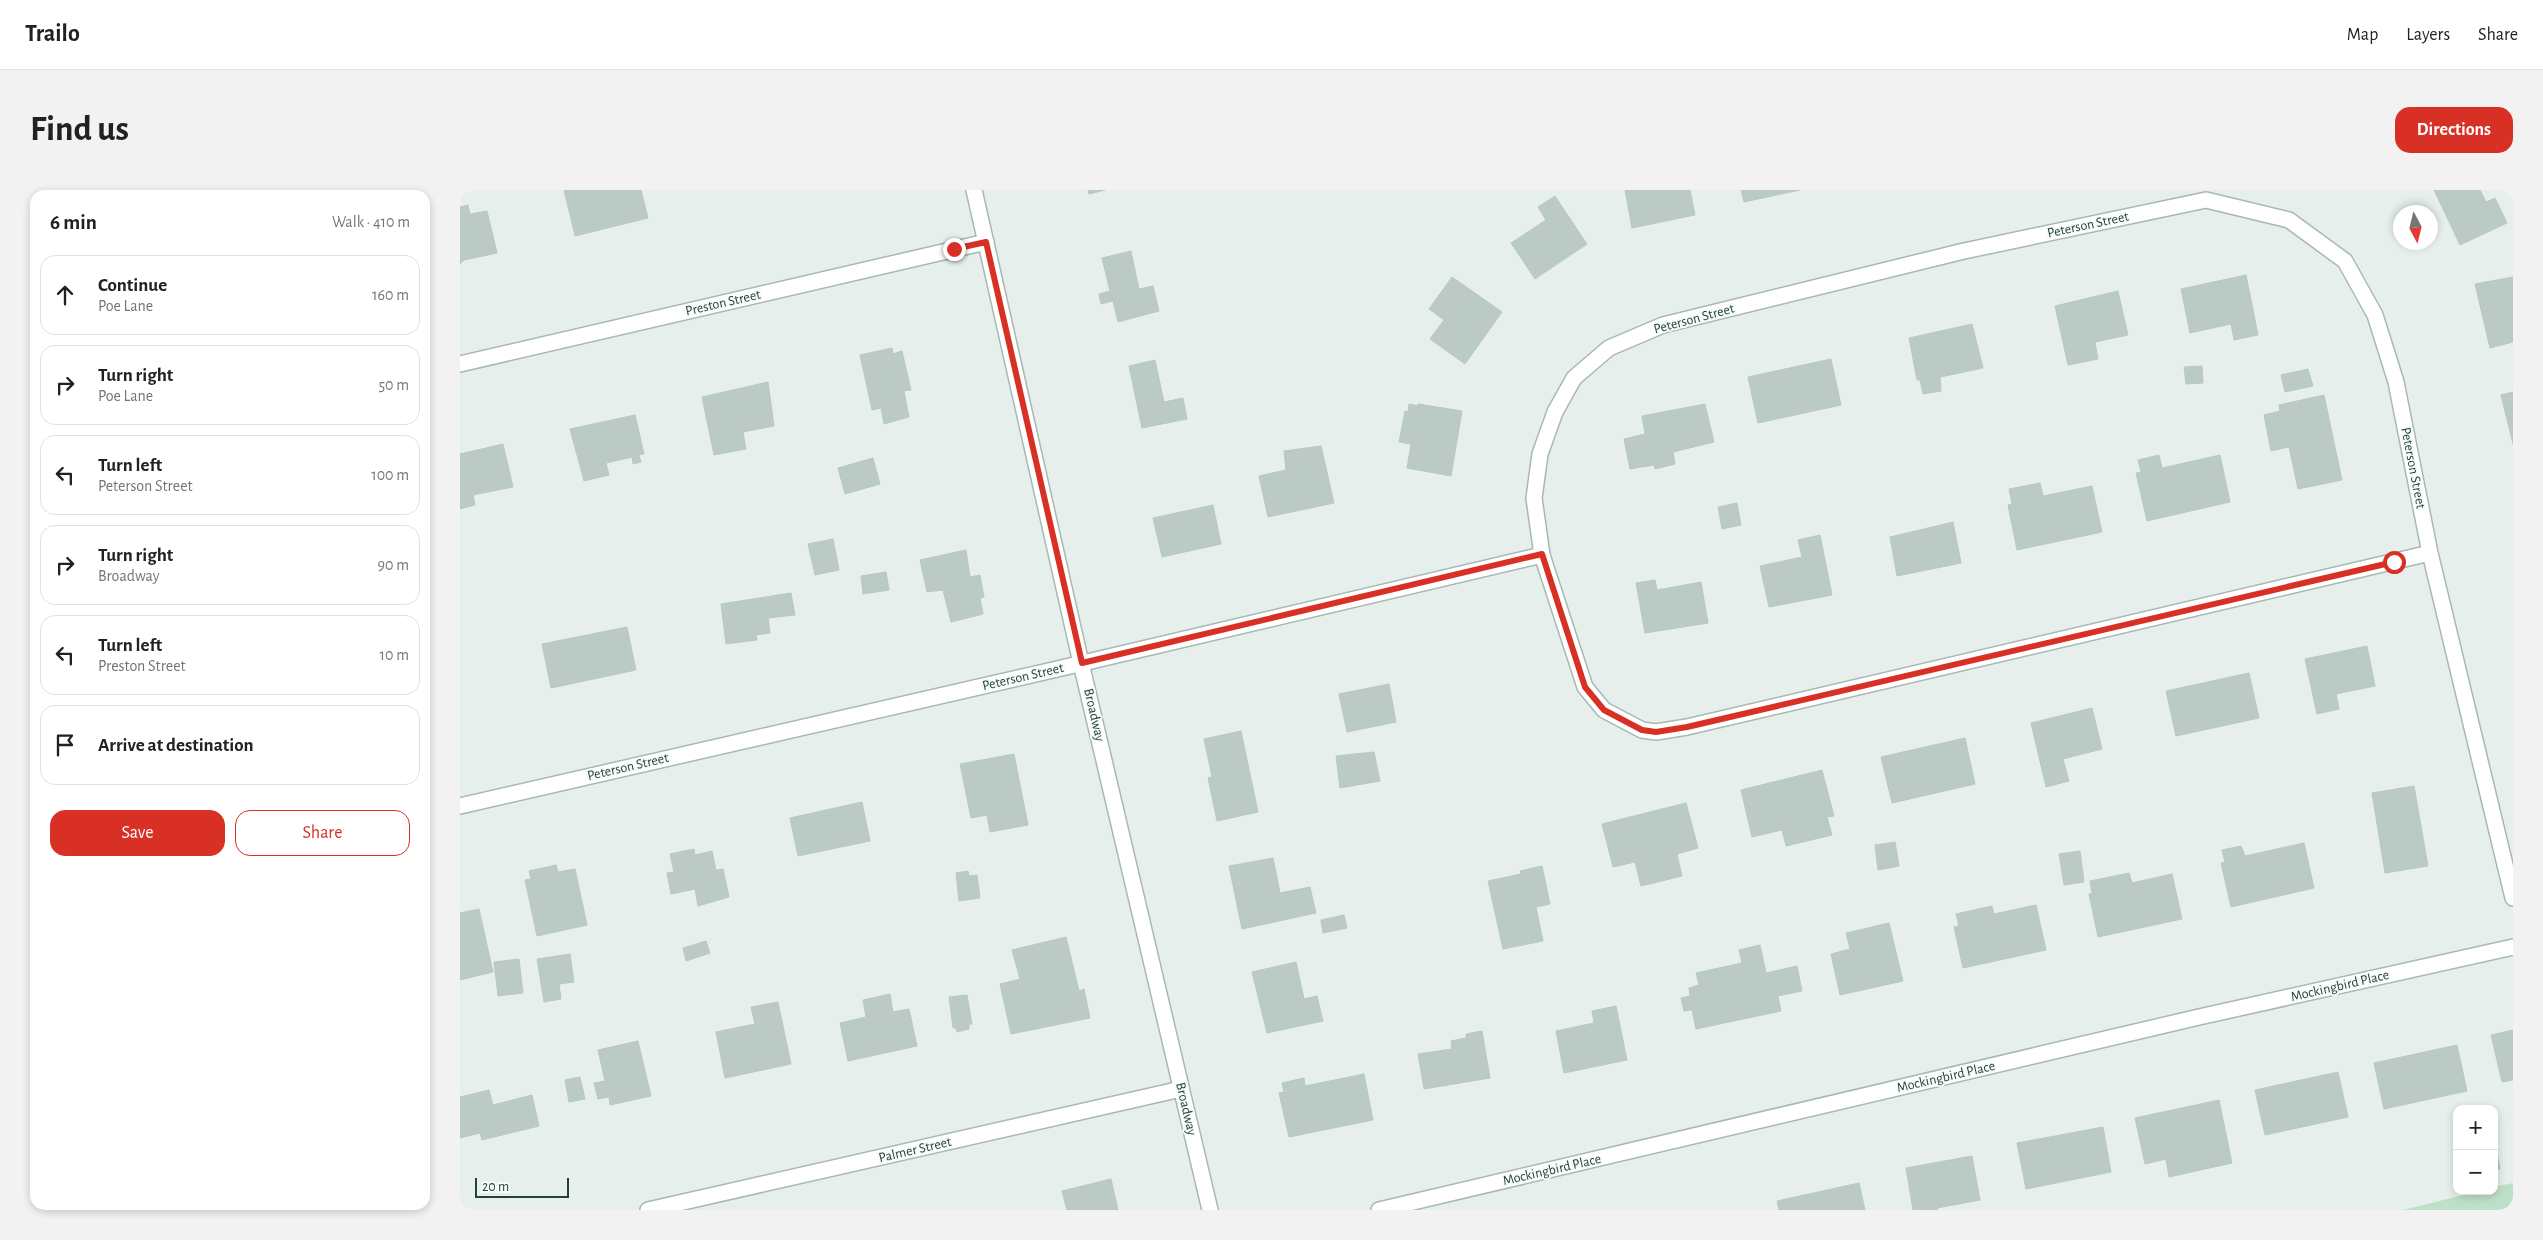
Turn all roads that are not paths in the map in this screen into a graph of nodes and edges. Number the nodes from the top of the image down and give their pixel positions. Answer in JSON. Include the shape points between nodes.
{"nodes":[{"id":1,"x":974,"y":190,"type":"edge"},
{"id":2,"x":986,"y":242,"type":"junction"},
{"id":3,"x":460,"y":364,"type":"edge"},
{"id":4,"x":2430,"y":553,"type":"junction"},
{"id":5,"x":1542,"y":554,"type":"junction"},
{"id":6,"x":1082,"y":663,"type":"junction"},
{"id":7,"x":460,"y":806,"type":"edge"},
{"id":8,"x":2513,"y":898,"type":"edge"},
{"id":9,"x":2513,"y":947,"type":"edge"},
{"id":10,"x":1182,"y":1089,"type":"junction"},
{"id":11,"x":648,"y":1210,"type":"edge"},
{"id":12,"x":1210,"y":1210,"type":"edge"},
{"id":13,"x":1379,"y":1210,"type":"edge"}],
"edges":[{"from":1,"to":2,"type":"street","name":"Broadway"},
{"from":2,"to":3,"type":"street","name":"Preston Street"},
{"from":2,"to":6,"type":"street","name":"Broadway"},
{"from":4,"to":5,"type":"street","via":[[1656,732],[1642,730],[1617,719],[1604,710],[1585,687]]},
{"from":4,"to":5,"type":"street","name":"Peterson Street","via":[[2396,382],[2375,314],[2344,261],[2289,220],[2206,200],[1964,251],[1663,325],[1609,348],[1574,378],[1555,412],[1540,454],[1534,498]]},
{"from":4,"to":8,"type":"street","name":"Peterson Street"},
{"from":5,"to":6,"type":"street","name":"Peterson Street"},
{"from":6,"to":7,"type":"street","name":"Peterson Street"},
{"from":6,"to":10,"type":"street","name":"Broadway"},
{"from":9,"to":13,"type":"street","name":"Mockingbird Place","via":[[2199,1017]]},
{"from":10,"to":11,"type":"street","name":"Palmer Street"},
{"from":10,"to":12,"type":"street","name":"Broadway"}]}
